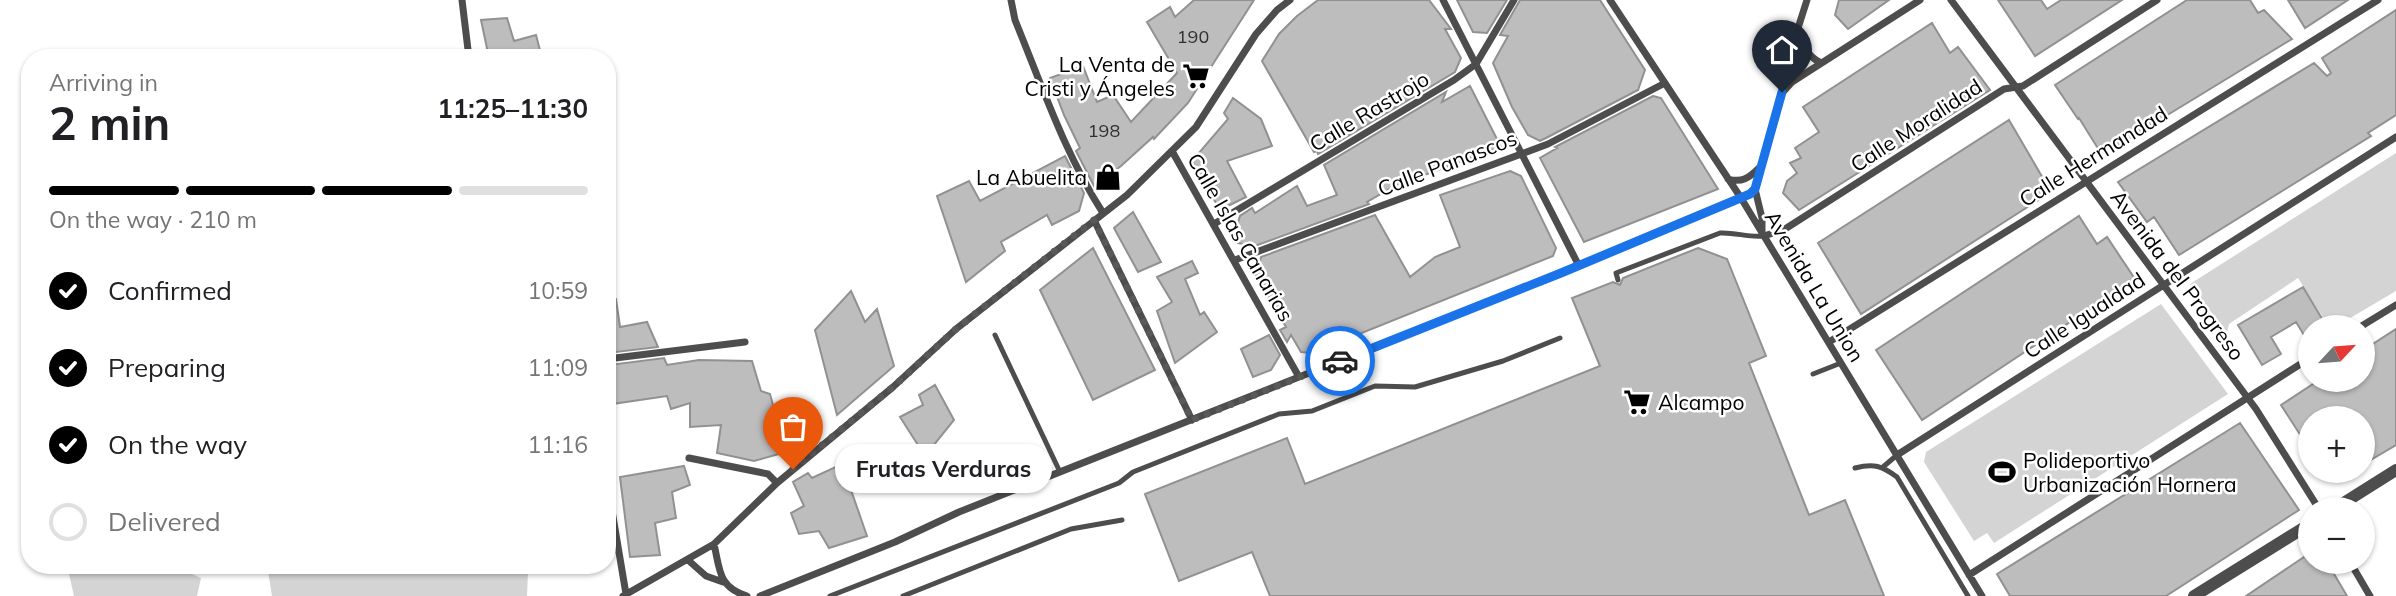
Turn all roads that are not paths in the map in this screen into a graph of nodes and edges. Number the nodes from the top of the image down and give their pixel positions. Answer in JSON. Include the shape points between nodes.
{"nodes":[{"id":1,"x":461,"y":0,"type":"edge"},
{"id":2,"x":1011,"y":0,"type":"edge"},
{"id":3,"x":1290,"y":0,"type":"edge"},
{"id":4,"x":1443,"y":0,"type":"edge"},
{"id":5,"x":1514,"y":0,"type":"edge"},
{"id":6,"x":1610,"y":0,"type":"edge"},
{"id":7,"x":1807,"y":0,"type":"edge"},
{"id":8,"x":1920,"y":0,"type":"edge"},
{"id":9,"x":1951,"y":0,"type":"edge"},
{"id":10,"x":2157,"y":0,"type":"edge"},
{"id":11,"x":2378,"y":0,"type":"edge"},
{"id":12,"x":1798,"y":26,"type":"junction"},
{"id":13,"x":468,"y":49,"type":"edge"},
{"id":14,"x":1821,"y":63,"type":"junction"},
{"id":15,"x":1476,"y":64,"type":"junction"},
{"id":16,"x":1665,"y":83,"type":"junction"},
{"id":17,"x":2017,"y":89,"type":"junction"},
{"id":18,"x":1782,"y":92,"type":"junction"},
{"id":19,"x":2396,"y":137,"type":"edge"},
{"id":20,"x":1172,"y":151,"type":"junction"},
{"id":21,"x":1522,"y":154,"type":"junction"},
{"id":22,"x":1759,"y":168,"type":"junction"},
{"id":23,"x":1728,"y":179,"type":"junction"},
{"id":24,"x":2085,"y":180,"type":"junction"},
{"id":25,"x":1755,"y":189,"type":"junction"},
{"id":26,"x":1741,"y":198,"type":"junction"},
{"id":27,"x":1103,"y":214,"type":"junction"},
{"id":28,"x":1094,"y":220,"type":"junction"},
{"id":29,"x":1214,"y":225,"type":"junction"},
{"id":30,"x":1763,"y":234,"type":"junction"},
{"id":31,"x":1235,"y":260,"type":"junction"},
{"id":32,"x":1579,"y":265,"type":"junction"},
{"id":33,"x":1618,"y":280,"type":"dead end"},
{"id":34,"x":2163,"y":285,"type":"junction"},
{"id":35,"x":2396,"y":305,"type":"edge"},
{"id":36,"x":2375,"y":318,"type":"edge"},
{"id":37,"x":995,"y":335,"type":"dead end"},
{"id":38,"x":1560,"y":338,"type":"dead end"},
{"id":39,"x":745,"y":342,"type":"dead end"},
{"id":40,"x":1829,"y":342,"type":"junction"},
{"id":41,"x":616,"y":358,"type":"edge"},
{"id":42,"x":1841,"y":363,"type":"junction"},
{"id":43,"x":2298,"y":366,"type":"edge"},
{"id":44,"x":1813,"y":374,"type":"dead end"},
{"id":45,"x":1299,"y":377,"type":"junction"},
{"id":46,"x":2247,"y":398,"type":"junction"},
{"id":47,"x":1192,"y":420,"type":"junction"},
{"id":48,"x":1897,"y":455,"type":"junction"},
{"id":49,"x":689,"y":458,"type":"dead end"},
{"id":50,"x":1883,"y":467,"type":"junction"},
{"id":51,"x":1856,"y":468,"type":"dead end"},
{"id":52,"x":2396,"y":470,"type":"edge"},
{"id":53,"x":1059,"y":472,"type":"junction"},
{"id":54,"x":776,"y":483,"type":"junction"},
{"id":55,"x":2311,"y":497,"type":"edge"},
{"id":56,"x":2353,"y":497,"type":"edge"},
{"id":57,"x":1122,"y":520,"type":"dead end"},
{"id":58,"x":2298,"y":531,"type":"edge"},
{"id":59,"x":616,"y":541,"type":"edge"},
{"id":60,"x":714,"y":544,"type":"junction"},
{"id":61,"x":688,"y":559,"type":"junction"},
{"id":62,"x":2357,"y":574,"type":"edge"},
{"id":63,"x":1969,"y":575,"type":"junction"},
{"id":64,"x":723,"y":582,"type":"junction"},
{"id":65,"x":1961,"y":584,"type":"junction"},
{"id":66,"x":624,"y":595,"type":"edge"},
{"id":67,"x":747,"y":596,"type":"edge"},
{"id":68,"x":760,"y":596,"type":"edge"},
{"id":69,"x":830,"y":596,"type":"edge"},
{"id":70,"x":903,"y":596,"type":"edge"},
{"id":71,"x":1961,"y":596,"type":"edge"},
{"id":72,"x":1968,"y":596,"type":"edge"},
{"id":73,"x":1982,"y":596,"type":"edge"},
{"id":74,"x":2194,"y":596,"type":"edge"},
{"id":75,"x":2370,"y":596,"type":"edge"}],
"edges":[{"from":1,"to":13,"type":"street"},
{"from":2,"to":27,"type":"street","via":[[1064,141]]},
{"from":3,"to":20,"type":"street","via":[[1256,34],[1196,127]]},
{"from":4,"to":15,"type":"street"},
{"from":5,"to":15,"type":"street","name":"Calle Rastrojo"},
{"from":6,"to":16,"type":"street","name":"Avenida La Union"},
{"from":7,"to":12,"type":"street"},
{"from":8,"to":14,"type":"street"},
{"from":9,"to":17,"type":"street","name":"Avenida del Progreso"},
{"from":10,"to":17,"type":"street","name":"Calle Moralidad"},
{"from":11,"to":24,"type":"street","name":"Calle Hermandad"},
{"from":12,"to":14,"type":"street","via":[[1803,48]]},
{"from":12,"to":18,"type":"street"},
{"from":14,"to":18,"type":"street"},
{"from":15,"to":21,"type":"street"},
{"from":15,"to":29,"type":"street","name":"Calle Rastrojo"},
{"from":16,"to":21,"type":"street","name":"Calle Panascos"},
{"from":16,"to":23,"type":"street","name":"Avenida La Union"},
{"from":17,"to":24,"type":"street","name":"Avenida del Progreso"},
{"from":17,"to":30,"type":"street","name":"Calle Moralidad","via":[[2004,89],[1785,229]]},
{"from":18,"to":22,"type":"street"},
{"from":19,"to":34,"type":"street","name":"Calle Igualdad"},
{"from":20,"to":27,"type":"street"},
{"from":20,"to":29,"type":"street","name":"Calle Islas Canarias"},
{"from":21,"to":31,"type":"street","name":"Calle Panascos"},
{"from":21,"to":32,"type":"street"},
{"from":22,"to":23,"type":"street","via":[[1749,178]]},
{"from":22,"to":25,"type":"street"},
{"from":23,"to":26,"type":"street","name":"Avenida La Union"},
{"from":24,"to":34,"type":"street","name":"Avenida del Progreso"},
{"from":24,"to":40,"type":"street","name":"Calle Hermandad"},
{"from":25,"to":26,"type":"street"},
{"from":25,"to":30,"type":"street"},
{"from":26,"to":30,"type":"street","name":"Avenida La Union"},
{"from":26,"to":32,"type":"street"},
{"from":27,"to":28,"type":"street"},
{"from":28,"to":47,"type":"street"},
{"from":28,"to":54,"type":"street","via":[[956,329]]},
{"from":29,"to":31,"type":"street","name":"Calle Islas Canarias"},
{"from":30,"to":33,"type":"lane","via":[[1720,233],[1616,273]]},
{"from":30,"to":40,"type":"street","name":"Avenida La Union"},
{"from":31,"to":45,"type":"street","name":"Calle Islas Canarias"},
{"from":32,"to":45,"type":"street"},
{"from":34,"to":46,"type":"street","name":"Avenida del Progreso"},
{"from":34,"to":48,"type":"street","name":"Calle Igualdad"},
{"from":35,"to":36,"type":"street"},
{"from":37,"to":53,"type":"lane"},
{"from":38,"to":69,"type":"lane","via":[[1503,361],[1415,387],[1375,386],[1312,411],[1279,414]]},
{"from":39,"to":41,"type":"street"},
{"from":40,"to":42,"type":"street","name":"Avenida La Union"},
{"from":42,"to":44,"type":"lane"},
{"from":42,"to":48,"type":"street","name":"Avenida La Union"},
{"from":43,"to":46,"type":"street"},
{"from":45,"to":47,"type":"street"},
{"from":46,"to":55,"type":"street","name":"Avenida del Progreso"},
{"from":46,"to":63,"type":"street"},
{"from":47,"to":53,"type":"street"},
{"from":48,"to":50,"type":"lane"},
{"from":48,"to":63,"type":"street","name":"Avenida La Union"},
{"from":49,"to":54,"type":"street","via":[[768,474]]},
{"from":50,"to":51,"type":"lane"},
{"from":50,"to":65,"type":"lane","via":[[1897,477]]},
{"from":52,"to":56,"type":"street"},
{"from":53,"to":68,"type":"street"},
{"from":54,"to":60,"type":"street"},
{"from":57,"to":70,"type":"lane","via":[[1071,529]]},
{"from":58,"to":74,"type":"street"},
{"from":59,"to":66,"type":"street"},
{"from":60,"to":61,"type":"street"},
{"from":60,"to":64,"type":"street"},
{"from":61,"to":64,"type":"street","via":[[706,576]]},
{"from":61,"to":66,"type":"street"},
{"from":62,"to":75,"type":"street"},
{"from":63,"to":73,"type":"street","name":"Avenida La Union"},
{"from":64,"to":67,"type":"street"},
{"from":65,"to":71,"type":"lane"},
{"from":65,"to":72,"type":"lane"}]}
